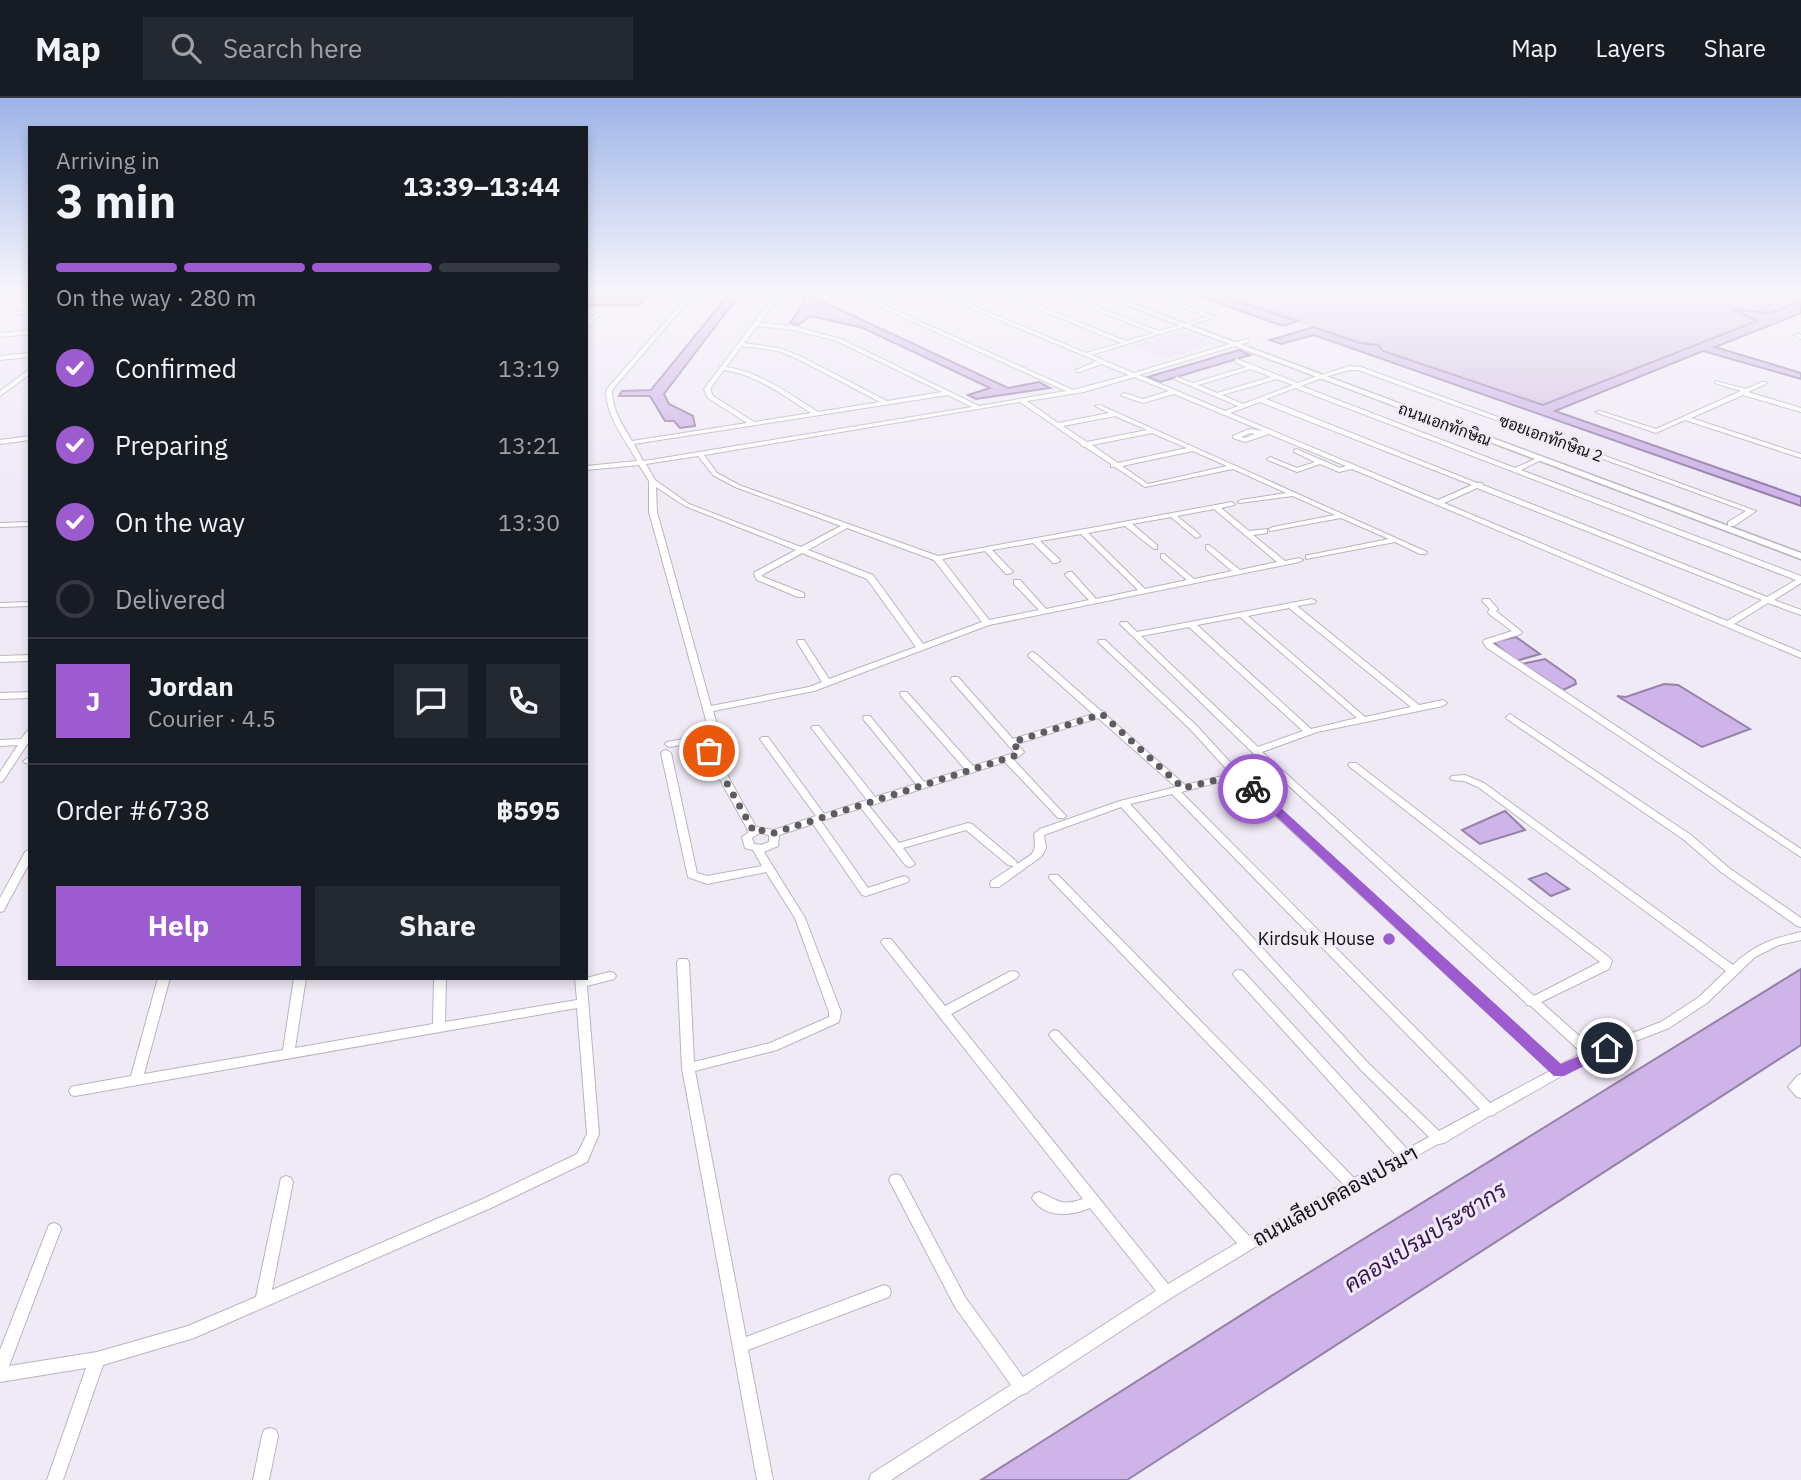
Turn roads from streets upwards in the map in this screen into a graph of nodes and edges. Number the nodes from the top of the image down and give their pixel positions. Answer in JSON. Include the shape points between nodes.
{"nodes":[{"id":1,"x":640,"y":354,"type":"edge"},
{"id":2,"x":733,"y":354,"type":"edge"},
{"id":3,"x":791,"y":354,"type":"edge"},
{"id":4,"x":869,"y":354,"type":"edge"},
{"id":5,"x":987,"y":354,"type":"edge"},
{"id":6,"x":1202,"y":354,"type":"edge"},
{"id":7,"x":1265,"y":354,"type":"edge"},
{"id":8,"x":28,"y":355,"type":"edge"},
{"id":9,"x":1084,"y":355,"type":"edge"},
{"id":10,"x":0,"y":358,"type":"edge"},
{"id":11,"x":1237,"y":361,"type":"dead end"},
{"id":12,"x":1102,"y":362,"type":"junction"},
{"id":13,"x":1251,"y":367,"type":"junction"},
{"id":14,"x":723,"y":368,"type":"junction"},
{"id":15,"x":1078,"y":371,"type":"dead end"},
{"id":16,"x":28,"y":373,"type":"edge"},
{"id":17,"x":1230,"y":373,"type":"junction"},
{"id":18,"x":1134,"y":375,"type":"junction"},
{"id":19,"x":1277,"y":376,"type":"junction"},
{"id":20,"x":1322,"y":376,"type":"junction"},
{"id":21,"x":1219,"y":377,"type":"junction"},
{"id":22,"x":1177,"y":379,"type":"dead end"},
{"id":23,"x":1717,"y":382,"type":"dead end"},
{"id":24,"x":1255,"y":383,"type":"junction"},
{"id":25,"x":1764,"y":383,"type":"dead end"},
{"id":26,"x":1193,"y":385,"type":"junction"},
{"id":27,"x":1296,"y":386,"type":"junction"},
{"id":28,"x":1243,"y":387,"type":"junction"},
{"id":29,"x":1070,"y":392,"type":"junction"},
{"id":30,"x":1173,"y":392,"type":"junction"},
{"id":31,"x":1745,"y":392,"type":"junction"},
{"id":32,"x":949,"y":393,"type":"junction"},
{"id":33,"x":0,"y":394,"type":"edge"},
{"id":34,"x":1217,"y":395,"type":"junction"},
{"id":35,"x":1127,"y":396,"type":"dead end"},
{"id":36,"x":1259,"y":398,"type":"junction"},
{"id":37,"x":1021,"y":400,"type":"junction"},
{"id":38,"x":885,"y":402,"type":"junction"},
{"id":39,"x":1241,"y":405,"type":"junction"},
{"id":40,"x":1098,"y":406,"type":"dead end"},
{"id":41,"x":977,"y":407,"type":"junction"},
{"id":42,"x":1801,"y":410,"type":"edge"},
{"id":43,"x":1598,"y":412,"type":"dead end"},
{"id":44,"x":817,"y":413,"type":"junction"},
{"id":45,"x":1224,"y":413,"type":"junction"},
{"id":46,"x":1116,"y":414,"type":"junction"},
{"id":47,"x":1685,"y":418,"type":"junction"},
{"id":48,"x":752,"y":423,"type":"junction"},
{"id":49,"x":1056,"y":425,"type":"junction"},
{"id":50,"x":1153,"y":430,"type":"junction"},
{"id":51,"x":28,"y":438,"type":"edge"},
{"id":52,"x":0,"y":442,"type":"edge"},
{"id":53,"x":629,"y":443,"type":"junction"},
{"id":54,"x":1084,"y":445,"type":"junction"},
{"id":55,"x":1193,"y":449,"type":"junction"},
{"id":56,"x":1296,"y":451,"type":"dead end"},
{"id":57,"x":699,"y":453,"type":"junction"},
{"id":58,"x":1308,"y":456,"type":"junction"},
{"id":59,"x":1801,"y":456,"type":"edge"},
{"id":60,"x":1541,"y":457,"type":"junction"},
{"id":61,"x":1269,"y":459,"type":"dead end"},
{"id":62,"x":1320,"y":462,"type":"junction"},
{"id":63,"x":641,"y":463,"type":"junction"},
{"id":64,"x":1284,"y":465,"type":"junction"},
{"id":65,"x":1113,"y":466,"type":"junction"},
{"id":66,"x":1234,"y":467,"type":"junction"},
{"id":67,"x":1352,"y":467,"type":"junction"},
{"id":68,"x":588,"y":470,"type":"edge"},
{"id":69,"x":1515,"y":470,"type":"junction"},
{"id":70,"x":652,"y":481,"type":"junction"},
{"id":71,"x":1480,"y":484,"type":"junction"},
{"id":72,"x":1292,"y":494,"type":"junction"},
{"id":73,"x":1438,"y":503,"type":"junction"},
{"id":74,"x":1215,"y":508,"type":"junction"},
{"id":75,"x":1172,"y":515,"type":"junction"},
{"id":76,"x":1342,"y":516,"type":"junction"},
{"id":77,"x":1126,"y":523,"type":"junction"},
{"id":78,"x":28,"y":524,"type":"edge"},
{"id":79,"x":0,"y":525,"type":"edge"},
{"id":80,"x":848,"y":525,"type":"junction"},
{"id":81,"x":1728,"y":526,"type":"junction"},
{"id":82,"x":1082,"y":531,"type":"junction"},
{"id":83,"x":1247,"y":534,"type":"junction"},
{"id":84,"x":1196,"y":536,"type":"dead end"},
{"id":85,"x":1035,"y":540,"type":"junction"},
{"id":86,"x":1396,"y":540,"type":"junction"},
{"id":87,"x":1154,"y":547,"type":"dead end"},
{"id":88,"x":1209,"y":547,"type":"dead end"},
{"id":89,"x":987,"y":549,"type":"junction"},
{"id":90,"x":802,"y":551,"type":"junction"},
{"id":91,"x":1423,"y":552,"type":"dead end"},
{"id":92,"x":1801,"y":553,"type":"edge"},
{"id":93,"x":1164,"y":556,"type":"dead end"},
{"id":94,"x":1309,"y":557,"type":"dead end"},
{"id":95,"x":937,"y":558,"type":"junction"},
{"id":96,"x":1299,"y":560,"type":"dead end"},
{"id":97,"x":1056,"y":561,"type":"dead end"},
{"id":98,"x":1283,"y":563,"type":"junction"},
{"id":99,"x":1009,"y":572,"type":"dead end"},
{"id":100,"x":1238,"y":572,"type":"junction"},
{"id":101,"x":1069,"y":574,"type":"dead end"},
{"id":102,"x":1801,"y":580,"type":"edge"},
{"id":103,"x":1192,"y":581,"type":"junction"},
{"id":104,"x":1017,"y":582,"type":"dead end"},
{"id":105,"x":1143,"y":591,"type":"junction"},
{"id":106,"x":801,"y":594,"type":"dead end"},
{"id":107,"x":1769,"y":600,"type":"junction"},
{"id":108,"x":1094,"y":601,"type":"junction"},
{"id":109,"x":1312,"y":601,"type":"dead end"},
{"id":110,"x":1486,"y":601,"type":"dead end"},
{"id":111,"x":28,"y":604,"type":"edge"},
{"id":112,"x":1291,"y":605,"type":"junction"},
{"id":113,"x":0,"y":606,"type":"edge"},
{"id":114,"x":1044,"y":611,"type":"junction"},
{"id":115,"x":1801,"y":612,"type":"edge"},
{"id":116,"x":1242,"y":615,"type":"junction"},
{"id":117,"x":987,"y":623,"type":"junction"},
{"id":118,"x":1124,"y":624,"type":"dead end"},
{"id":119,"x":1191,"y":624,"type":"junction"},
{"id":120,"x":1728,"y":624,"type":"junction"},
{"id":121,"x":1135,"y":635,"type":"junction"},
{"id":122,"x":802,"y":642,"type":"dead end"},
{"id":123,"x":1102,"y":642,"type":"dead end"},
{"id":124,"x":921,"y":648,"type":"junction"},
{"id":125,"x":1032,"y":654,"type":"dead end"},
{"id":126,"x":1801,"y":655,"type":"edge"},
{"id":127,"x":28,"y":658,"type":"edge"},
{"id":128,"x":0,"y":659,"type":"edge"},
{"id":129,"x":954,"y":679,"type":"dead end"},
{"id":130,"x":827,"y":683,"type":"junction"},
{"id":131,"x":904,"y":694,"type":"dead end"},
{"id":132,"x":28,"y":695,"type":"edge"},
{"id":133,"x":0,"y":696,"type":"edge"},
{"id":134,"x":1443,"y":703,"type":"dead end"},
{"id":135,"x":1417,"y":708,"type":"junction"},
{"id":136,"x":708,"y":709,"type":"junction"},
{"id":137,"x":1102,"y":714,"type":"junction"},
{"id":138,"x":1510,"y":717,"type":"dead end"},
{"id":139,"x":867,"y":718,"type":"dead end"},
{"id":140,"x":1364,"y":720,"type":"junction"},
{"id":141,"x":816,"y":728,"type":"dead end"},
{"id":142,"x":1309,"y":732,"type":"junction"},
{"id":143,"x":28,"y":736,"type":"edge"},
{"id":144,"x":765,"y":739,"type":"dead end"},
{"id":145,"x":23,"y":742,"type":"junction"},
{"id":146,"x":1013,"y":742,"type":"junction"},
{"id":147,"x":0,"y":743,"type":"edge"},
{"id":148,"x":709,"y":751,"type":"dead end"},
{"id":149,"x":1256,"y":751,"type":"junction"},
{"id":150,"x":1007,"y":758,"type":"junction"},
{"id":151,"x":1353,"y":765,"type":"dead end"},
{"id":152,"x":971,"y":770,"type":"junction"},
{"id":153,"x":1237,"y":775,"type":"junction"},
{"id":154,"x":1455,"y":778,"type":"dead end"},
{"id":155,"x":0,"y":779,"type":"edge"},
{"id":156,"x":922,"y":786,"type":"junction"},
{"id":157,"x":1178,"y":789,"type":"junction"},
{"id":158,"x":868,"y":803,"type":"junction"},
{"id":159,"x":1123,"y":803,"type":"junction"},
{"id":160,"x":1060,"y":816,"type":"dead end"},
{"id":161,"x":819,"y":819,"type":"junction"},
{"id":162,"x":754,"y":832,"type":"junction"},
{"id":163,"x":774,"y":833,"type":"junction"},
{"id":164,"x":896,"y":847,"type":"junction"},
{"id":165,"x":757,"y":849,"type":"junction"},
{"id":166,"x":1801,"y":854,"type":"edge"},
{"id":167,"x":28,"y":856,"type":"edge"},
{"id":168,"x":1012,"y":863,"type":"dead end"},
{"id":169,"x":910,"y":864,"type":"dead end"},
{"id":170,"x":769,"y":868,"type":"junction"},
{"id":171,"x":1054,"y":877,"type":"dead end"},
{"id":172,"x":904,"y":880,"type":"dead end"},
{"id":173,"x":996,"y":884,"type":"dead end"},
{"id":174,"x":0,"y":908,"type":"edge"},
{"id":175,"x":1801,"y":923,"type":"edge"},
{"id":176,"x":1801,"y":936,"type":"edge"},
{"id":177,"x":887,"y":942,"type":"dead end"},
{"id":178,"x":683,"y":962,"type":"dead end"},
{"id":179,"x":1732,"y":970,"type":"junction"},
{"id":180,"x":1239,"y":974,"type":"dead end"},
{"id":181,"x":1013,"y":975,"type":"dead end"},
{"id":182,"x":610,"y":976,"type":"dead end"},
{"id":183,"x":162,"y":980,"type":"edge"},
{"id":184,"x":300,"y":980,"type":"edge"},
{"id":185,"x":440,"y":980,"type":"edge"},
{"id":186,"x":588,"y":980,"type":"edge"},
{"id":187,"x":582,"y":981,"type":"edge"},
{"id":188,"x":1531,"y":1002,"type":"junction"},
{"id":189,"x":583,"y":1003,"type":"junction"},
{"id":190,"x":942,"y":1013,"type":"junction"},
{"id":191,"x":439,"y":1028,"type":"junction"},
{"id":192,"x":1055,"y":1035,"type":"dead end"},
{"id":193,"x":288,"y":1054,"type":"junction"},
{"id":194,"x":1591,"y":1054,"type":"junction"},
{"id":195,"x":688,"y":1068,"type":"junction"},
{"id":196,"x":1559,"y":1072,"type":"junction"},
{"id":197,"x":1801,"y":1079,"type":"edge"},
{"id":198,"x":136,"y":1080,"type":"junction"},
{"id":199,"x":75,"y":1091,"type":"dead end"},
{"id":200,"x":1801,"y":1093,"type":"edge"},
{"id":201,"x":1490,"y":1111,"type":"junction"},
{"id":202,"x":1439,"y":1139,"type":"junction"},
{"id":203,"x":1405,"y":1156,"type":"junction"},
{"id":204,"x":896,"y":1180,"type":"dead end"},
{"id":205,"x":286,"y":1182,"type":"dead end"},
{"id":206,"x":1353,"y":1185,"type":"junction"},
{"id":207,"x":1039,"y":1198,"type":"dead end"},
{"id":208,"x":1091,"y":1202,"type":"junction"},
{"id":209,"x":54,"y":1229,"type":"dead end"},
{"id":210,"x":1247,"y":1244,"type":"junction"},
{"id":211,"x":884,"y":1292,"type":"dead end"},
{"id":212,"x":1166,"y":1293,"type":"junction"},
{"id":213,"x":262,"y":1303,"type":"junction"},
{"id":214,"x":741,"y":1346,"type":"junction"},
{"id":215,"x":97,"y":1359,"type":"junction"},
{"id":216,"x":0,"y":1369,"type":"edge"},
{"id":217,"x":0,"y":1375,"type":"edge"},
{"id":218,"x":1022,"y":1388,"type":"junction"},
{"id":219,"x":270,"y":1436,"type":"dead end"},
{"id":220,"x":55,"y":1480,"type":"edge"},
{"id":221,"x":261,"y":1480,"type":"edge"},
{"id":222,"x":765,"y":1480,"type":"edge"},
{"id":223,"x":877,"y":1480,"type":"edge"}],
"edges":[{"from":1,"to":53,"type":"street","via":[[609,390],[609,402]]},
{"from":2,"to":14,"type":"street"},
{"from":3,"to":38,"type":"street"},
{"from":4,"to":32,"type":"street"},
{"from":5,"to":29,"type":"street"},
{"from":6,"to":18,"type":"street"},
{"from":7,"to":20,"type":"street","name":"ถนนเอกทักษิณ"},
{"from":8,"to":10,"type":"street"},
{"from":9,"to":12,"type":"street"},
{"from":11,"to":13,"type":"street"},
{"from":12,"to":15,"type":"street"},
{"from":12,"to":18,"type":"street"},
{"from":13,"to":17,"type":"street"},
{"from":13,"to":19,"type":"street"},
{"from":14,"to":44,"type":"street","via":[[752,374]]},
{"from":14,"to":48,"type":"street","via":[[707,393]]},
{"from":16,"to":33,"type":"street"},
{"from":17,"to":21,"type":"street"},
{"from":17,"to":24,"type":"street"},
{"from":18,"to":29,"type":"street"},
{"from":18,"to":30,"type":"street"},
{"from":19,"to":24,"type":"street"},
{"from":19,"to":27,"type":"street"},
{"from":20,"to":27,"type":"street"},
{"from":20,"to":60,"type":"street","name":"ถนนเอกทักษิณ"},
{"from":20,"to":81,"type":"street","name":"ซอยเอกทักษิณ 2","via":[[1359,369],[1752,511]]},
{"from":21,"to":26,"type":"street"},
{"from":21,"to":28,"type":"street"},
{"from":22,"to":26,"type":"street"},
{"from":23,"to":31,"type":"street"},
{"from":24,"to":28,"type":"street"},
{"from":25,"to":31,"type":"street"},
{"from":26,"to":34,"type":"street"},
{"from":27,"to":36,"type":"street"},
{"from":27,"to":69,"type":"street"},
{"from":28,"to":34,"type":"street"},
{"from":29,"to":37,"type":"street"},
{"from":30,"to":35,"type":"street","via":[[1140,401]]},
{"from":30,"to":45,"type":"street"},
{"from":31,"to":42,"type":"street"},
{"from":31,"to":47,"type":"street"},
{"from":32,"to":38,"type":"street"},
{"from":32,"to":41,"type":"street"},
{"from":34,"to":39,"type":"street"},
{"from":36,"to":39,"type":"street"},
{"from":36,"to":71,"type":"street"},
{"from":37,"to":41,"type":"street"},
{"from":37,"to":49,"type":"street"},
{"from":38,"to":44,"type":"street"},
{"from":39,"to":45,"type":"street"},
{"from":40,"to":46,"type":"street"},
{"from":41,"to":57,"type":"street"},
{"from":43,"to":47,"type":"street","via":[[1653,431]]},
{"from":44,"to":48,"type":"street"},
{"from":45,"to":67,"type":"street"},
{"from":46,"to":49,"type":"street"},
{"from":46,"to":50,"type":"street"},
{"from":47,"to":59,"type":"street"},
{"from":48,"to":53,"type":"street"},
{"from":49,"to":54,"type":"street"},
{"from":50,"to":54,"type":"street"},
{"from":50,"to":55,"type":"street"},
{"from":51,"to":52,"type":"street"},
{"from":53,"to":63,"type":"street"},
{"from":54,"to":65,"type":"street"},
{"from":55,"to":65,"type":"street"},
{"from":55,"to":66,"type":"street"},
{"from":56,"to":58,"type":"street"},
{"from":57,"to":63,"type":"street"},
{"from":57,"to":80,"type":"street","via":[[715,474],[737,486]]},
{"from":58,"to":62,"type":"street"},
{"from":58,"to":64,"type":"street"},
{"from":60,"to":69,"type":"street"},
{"from":60,"to":81,"type":"street","name":"ถนนเอกทักษิณ"},
{"from":61,"to":64,"type":"street"},
{"from":62,"to":64,"type":"street","via":[[1297,470]]},
{"from":62,"to":67,"type":"street","via":[[1342,470]]},
{"from":63,"to":68,"type":"street"},
{"from":63,"to":70,"type":"street"},
{"from":65,"to":66,"type":"street","via":[[1147,486]]},
{"from":66,"to":72,"type":"street"},
{"from":67,"to":73,"type":"street"},
{"from":69,"to":102,"type":"street"},
{"from":70,"to":90,"type":"street","via":[[687,505]]},
{"from":70,"to":136,"type":"street","via":[[653,512]]},
{"from":71,"to":73,"type":"street"},
{"from":71,"to":107,"type":"street"},
{"from":72,"to":74,"type":"street"},
{"from":72,"to":76,"type":"street"},
{"from":73,"to":120,"type":"street"},
{"from":74,"to":75,"type":"street"},
{"from":74,"to":83,"type":"street"},
{"from":75,"to":77,"type":"street"},
{"from":75,"to":84,"type":"street"},
{"from":76,"to":83,"type":"street"},
{"from":76,"to":86,"type":"street"},
{"from":77,"to":82,"type":"street"},
{"from":77,"to":87,"type":"street"},
{"from":78,"to":79,"type":"street"},
{"from":80,"to":90,"type":"street"},
{"from":80,"to":95,"type":"street"},
{"from":81,"to":92,"type":"street","name":"ถนนเอกทักษิณ"},
{"from":82,"to":85,"type":"street"},
{"from":82,"to":105,"type":"street"},
{"from":83,"to":98,"type":"street"},
{"from":85,"to":89,"type":"street"},
{"from":85,"to":97,"type":"street"},
{"from":86,"to":91,"type":"street"},
{"from":86,"to":94,"type":"street"},
{"from":88,"to":100,"type":"street"},
{"from":89,"to":95,"type":"street"},
{"from":89,"to":99,"type":"street"},
{"from":90,"to":106,"type":"street","via":[[758,574]]},
{"from":90,"to":124,"type":"street","via":[[870,577]]},
{"from":93,"to":103,"type":"street"},
{"from":95,"to":117,"type":"street"},
{"from":96,"to":98,"type":"street"},
{"from":98,"to":100,"type":"street"},
{"from":100,"to":103,"type":"street"},
{"from":101,"to":108,"type":"street"},
{"from":102,"to":107,"type":"street"},
{"from":103,"to":105,"type":"street"},
{"from":104,"to":114,"type":"street"},
{"from":105,"to":108,"type":"street"},
{"from":107,"to":115,"type":"street"},
{"from":107,"to":120,"type":"street"},
{"from":108,"to":114,"type":"street"},
{"from":109,"to":112,"type":"street"},
{"from":110,"to":166,"type":"street","via":[[1495,617],[1517,632],[1488,642],[1490,646]]},
{"from":111,"to":113,"type":"street"},
{"from":112,"to":116,"type":"street"},
{"from":112,"to":135,"type":"street"},
{"from":114,"to":117,"type":"street"},
{"from":116,"to":119,"type":"street"},
{"from":116,"to":140,"type":"street"},
{"from":117,"to":124,"type":"street"},
{"from":118,"to":121,"type":"street"},
{"from":119,"to":121,"type":"street"},
{"from":119,"to":142,"type":"street"},
{"from":120,"to":126,"type":"street"},
{"from":121,"to":149,"type":"street"},
{"from":122,"to":130,"type":"street"},
{"from":123,"to":153,"type":"street"},
{"from":124,"to":130,"type":"street"},
{"from":125,"to":137,"type":"street"},
{"from":127,"to":128,"type":"street"},
{"from":129,"to":146,"type":"street"},
{"from":130,"to":136,"type":"street"},
{"from":131,"to":152,"type":"street"},
{"from":132,"to":133,"type":"street"},
{"from":134,"to":135,"type":"street"},
{"from":135,"to":140,"type":"street"},
{"from":136,"to":170,"type":"street","via":[[712,735],[668,748],[692,876],[707,880]]},
{"from":137,"to":146,"type":"street"},
{"from":137,"to":157,"type":"street"},
{"from":138,"to":175,"type":"street","via":[[1687,837]]},
{"from":139,"to":156,"type":"street"},
{"from":140,"to":142,"type":"street"},
{"from":141,"to":158,"type":"street"},
{"from":142,"to":149,"type":"street"},
{"from":143,"to":145,"type":"street"},
{"from":144,"to":161,"type":"street"},
{"from":145,"to":147,"type":"street"},
{"from":145,"to":155,"type":"street"},
{"from":146,"to":150,"type":"street","via":[[1019,752]]},
{"from":148,"to":162,"type":"street"},
{"from":149,"to":188,"type":"street"},
{"from":150,"to":152,"type":"street"},
{"from":150,"to":160,"type":"street"},
{"from":151,"to":188,"type":"street","via":[[1606,961],[1605,966]]},
{"from":152,"to":156,"type":"street"},
{"from":153,"to":157,"type":"street"},
{"from":153,"to":196,"type":"street"},
{"from":154,"to":179,"type":"street","via":[[1481,785]]},
{"from":156,"to":158,"type":"street"},
{"from":157,"to":159,"type":"street"},
{"from":157,"to":201,"type":"street"},
{"from":158,"to":161,"type":"street"},
{"from":158,"to":164,"type":"street"},
{"from":159,"to":173,"type":"street","via":[[1039,834],[1038,854]]},
{"from":159,"to":202,"type":"street","via":[[1365,1067]]},
{"from":161,"to":163,"type":"street"},
{"from":161,"to":172,"type":"street","via":[[866,892]]},
{"from":162,"to":163,"type":"street"},
{"from":162,"to":165,"type":"street","via":[[746,840]]},
{"from":163,"to":165,"type":"street","via":[[774,844]]},
{"from":164,"to":168,"type":"street","via":[[968,826]]},
{"from":164,"to":169,"type":"street"},
{"from":165,"to":170,"type":"street"},
{"from":167,"to":174,"type":"street"},
{"from":170,"to":195,"type":"street","via":[[808,937],[835,1019],[773,1047]]},
{"from":171,"to":206,"type":"street"},
{"from":176,"to":179,"type":"street","name":"ถนนเลียบคลองเปรมฯ","via":[[1765,946]]},
{"from":177,"to":190,"type":"street"},
{"from":178,"to":195,"type":"street"},
{"from":179,"to":194,"type":"street","name":"ถนนเลียบคลองเปรมฯ","via":[[1686,1014]]},
{"from":180,"to":203,"type":"street"},
{"from":181,"to":190,"type":"street"},
{"from":182,"to":186,"type":"street"},
{"from":183,"to":198,"type":"street"},
{"from":184,"to":193,"type":"street"},
{"from":185,"to":191,"type":"street"},
{"from":187,"to":189,"type":"street"},
{"from":188,"to":194,"type":"street"},
{"from":189,"to":191,"type":"street"},
{"from":189,"to":213,"type":"street","via":[[593,1133],[582,1157]]},
{"from":190,"to":208,"type":"street"},
{"from":191,"to":193,"type":"street"},
{"from":192,"to":210,"type":"street"},
{"from":193,"to":198,"type":"street"},
{"from":194,"to":196,"type":"street","name":"ถนนเลียบคลองเปรมฯ"},
{"from":195,"to":214,"type":"street"},
{"from":196,"to":201,"type":"street","name":"ถนนเลียบคลองเปรมฯ"},
{"from":197,"to":200,"type":"street","via":[[1794,1087]]},
{"from":198,"to":199,"type":"street"},
{"from":201,"to":202,"type":"street","name":"ถนนเลียบคลองเปรมฯ"},
{"from":202,"to":203,"type":"street","name":"ถนนเลียบคลองเปรมฯ"},
{"from":203,"to":206,"type":"street","name":"ถนนเลียบคลองเปรมฯ"},
{"from":204,"to":218,"type":"street","via":[[960,1302]]},
{"from":205,"to":213,"type":"street"},
{"from":206,"to":210,"type":"street","name":"ถนนเลียบคลองเปรมฯ"},
{"from":207,"to":208,"type":"street","via":[[1062,1211]]},
{"from":208,"to":212,"type":"street"},
{"from":209,"to":216,"type":"street"},
{"from":210,"to":212,"type":"street","name":"ถนนเลียบคลองเปรมฯ"},
{"from":211,"to":214,"type":"street"},
{"from":212,"to":218,"type":"street","name":"ถนนเลียบคลองเปรมฯ"},
{"from":213,"to":215,"type":"street","via":[[178,1337]]},
{"from":214,"to":222,"type":"street"},
{"from":215,"to":217,"type":"street"},
{"from":215,"to":220,"type":"street"},
{"from":218,"to":223,"type":"street","name":"ถนนเลียบคลองเปรมฯ"},
{"from":219,"to":221,"type":"street"}]}
